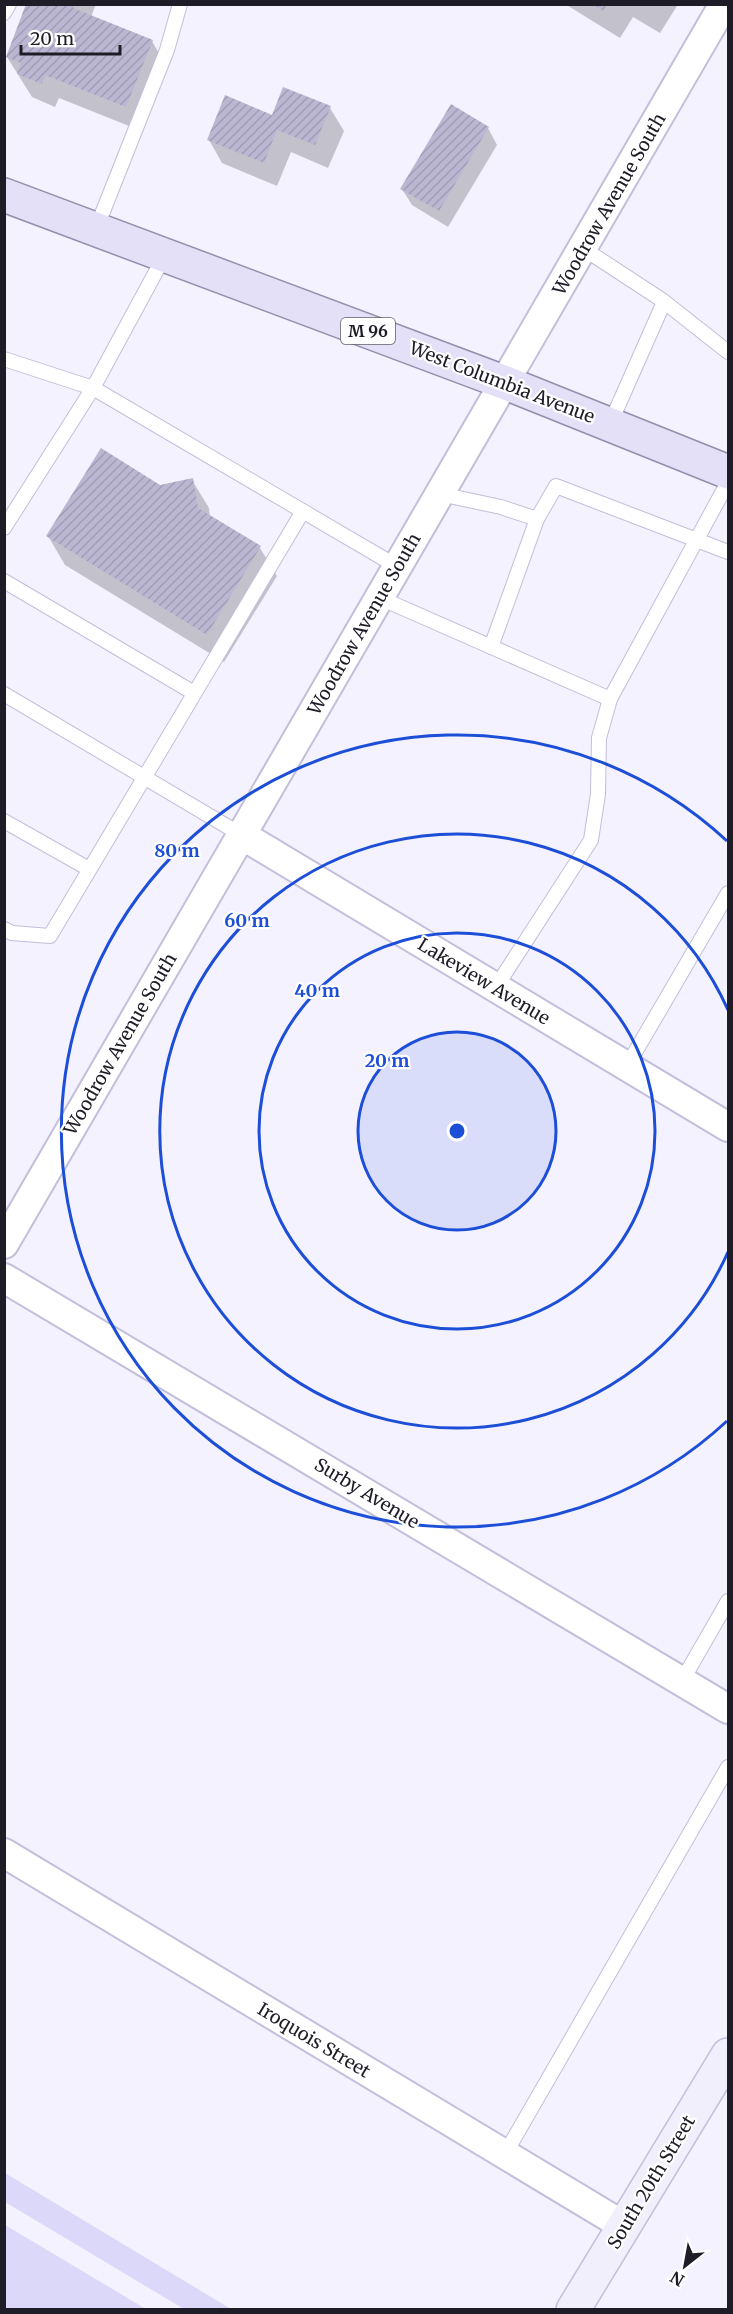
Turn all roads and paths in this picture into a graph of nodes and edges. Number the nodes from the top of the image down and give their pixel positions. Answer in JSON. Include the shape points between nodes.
{"nodes":[{"id":1,"x":9,"y":4,"type":"edge"},
{"id":2,"x":180,"y":4,"type":"edge"},
{"id":3,"x":724,"y":4,"type":"edge"},
{"id":4,"x":4,"y":13,"type":"edge"},
{"id":5,"x":4,"y":195,"type":"edge"},
{"id":6,"x":96,"y":229,"type":"junction"},
{"id":7,"x":584,"y":249,"type":"junction"},
{"id":8,"x":165,"y":255,"type":"junction"},
{"id":9,"x":664,"y":302,"type":"junction"},
{"id":10,"x":729,"y":352,"type":"edge"},
{"id":11,"x":4,"y":359,"type":"edge"},
{"id":12,"x":507,"y":382,"type":"junction"},
{"id":13,"x":93,"y":388,"type":"junction"},
{"id":14,"x":610,"y":424,"type":"junction"},
{"id":15,"x":729,"y":472,"type":"edge"},
{"id":16,"x":729,"y":482,"type":"edge"},
{"id":17,"x":440,"y":494,"type":"junction"},
{"id":18,"x":303,"y":511,"type":"junction"},
{"id":19,"x":537,"y":519,"type":"junction"},
{"id":20,"x":4,"y":528,"type":"edge"},
{"id":21,"x":697,"y":539,"type":"junction"},
{"id":22,"x":729,"y":552,"type":"edge"},
{"id":23,"x":398,"y":567,"type":"junction"},
{"id":24,"x":4,"y":581,"type":"edge"},
{"id":25,"x":380,"y":598,"type":"junction"},
{"id":26,"x":491,"y":647,"type":"junction"},
{"id":27,"x":194,"y":693,"type":"junction"},
{"id":28,"x":4,"y":694,"type":"edge"},
{"id":29,"x":610,"y":699,"type":"junction"},
{"id":30,"x":144,"y":777,"type":"junction"},
{"id":31,"x":4,"y":820,"type":"edge"},
{"id":32,"x":240,"y":834,"type":"junction"},
{"id":33,"x":89,"y":869,"type":"junction"},
{"id":34,"x":729,"y":893,"type":"edge"},
{"id":35,"x":4,"y":929,"type":"edge"},
{"id":36,"x":496,"y":987,"type":"junction"},
{"id":37,"x":627,"y":1066,"type":"junction"},
{"id":38,"x":729,"y":1127,"type":"edge"},
{"id":39,"x":4,"y":1244,"type":"edge"},
{"id":40,"x":4,"y":1278,"type":"edge"},
{"id":41,"x":729,"y":1601,"type":"edge"},
{"id":42,"x":682,"y":1681,"type":"junction"},
{"id":43,"x":729,"y":1709,"type":"edge"},
{"id":44,"x":729,"y":1767,"type":"edge"},
{"id":45,"x":4,"y":1853,"type":"edge"},
{"id":46,"x":729,"y":2055,"type":"edge"},
{"id":47,"x":505,"y":2154,"type":"junction"},
{"id":48,"x":624,"y":2226,"type":"junction"},
{"id":49,"x":573,"y":2310,"type":"edge"}],
"edges":[{"from":1,"to":4,"type":"lane"},
{"from":2,"to":6,"type":"lane","via":[[167,50]]},
{"from":3,"to":7,"type":"street","name":"Woodrow Avenue South"},
{"from":5,"to":6,"type":"main road","name":"West Columbia Avenue","number":"M 96"},
{"from":6,"to":8,"type":"main road","name":"West Columbia Avenue","number":"M 96"},
{"from":7,"to":9,"type":"lane"},
{"from":7,"to":12,"type":"street","name":"Woodrow Avenue South"},
{"from":8,"to":12,"type":"main road","name":"West Columbia Avenue","number":"M 96"},
{"from":8,"to":13,"type":"lane"},
{"from":9,"to":10,"type":"lane"},
{"from":9,"to":14,"type":"lane"},
{"from":11,"to":13,"type":"lane"},
{"from":12,"to":14,"type":"main road","name":"West Columbia Avenue","number":"M 96"},
{"from":12,"to":17,"type":"street","name":"Woodrow Avenue South"},
{"from":13,"to":18,"type":"lane"},
{"from":13,"to":20,"type":"lane"},
{"from":14,"to":15,"type":"main road","name":"West Columbia Avenue","number":"M 96"},
{"from":16,"to":21,"type":"lane"},
{"from":17,"to":19,"type":"lane"},
{"from":17,"to":23,"type":"street","name":"Woodrow Avenue South"},
{"from":18,"to":23,"type":"lane"},
{"from":18,"to":27,"type":"lane"},
{"from":19,"to":21,"type":"lane","via":[[556,486]]},
{"from":19,"to":26,"type":"lane"},
{"from":21,"to":22,"type":"lane"},
{"from":21,"to":29,"type":"lane"},
{"from":23,"to":25,"type":"street","name":"Woodrow Avenue South"},
{"from":24,"to":27,"type":"lane"},
{"from":25,"to":26,"type":"lane"},
{"from":25,"to":32,"type":"street","name":"Woodrow Avenue South"},
{"from":26,"to":29,"type":"lane"},
{"from":27,"to":30,"type":"lane"},
{"from":28,"to":30,"type":"lane"},
{"from":29,"to":36,"type":"lane","via":[[599,738],[598,794],[591,840]]},
{"from":30,"to":32,"type":"lane"},
{"from":30,"to":33,"type":"lane"},
{"from":31,"to":33,"type":"lane"},
{"from":32,"to":36,"type":"street","name":"Lakeview Avenue"},
{"from":32,"to":39,"type":"street","name":"Woodrow Avenue South"},
{"from":33,"to":35,"type":"lane","via":[[50,936]]},
{"from":34,"to":37,"type":"lane"},
{"from":36,"to":37,"type":"street","name":"Lakeview Avenue"},
{"from":37,"to":38,"type":"street","name":"Lakeview Avenue"},
{"from":40,"to":42,"type":"street","name":"Surby Avenue"},
{"from":41,"to":42,"type":"lane"},
{"from":42,"to":43,"type":"street","name":"Surby Avenue"},
{"from":44,"to":47,"type":"lane"},
{"from":45,"to":47,"type":"street","name":"Iroquois Street"},
{"from":46,"to":48,"type":"main road","name":"South 20th Street"},
{"from":47,"to":48,"type":"street","name":"Iroquois Street"},
{"from":48,"to":49,"type":"main road","name":"South 20th Street"}]}
